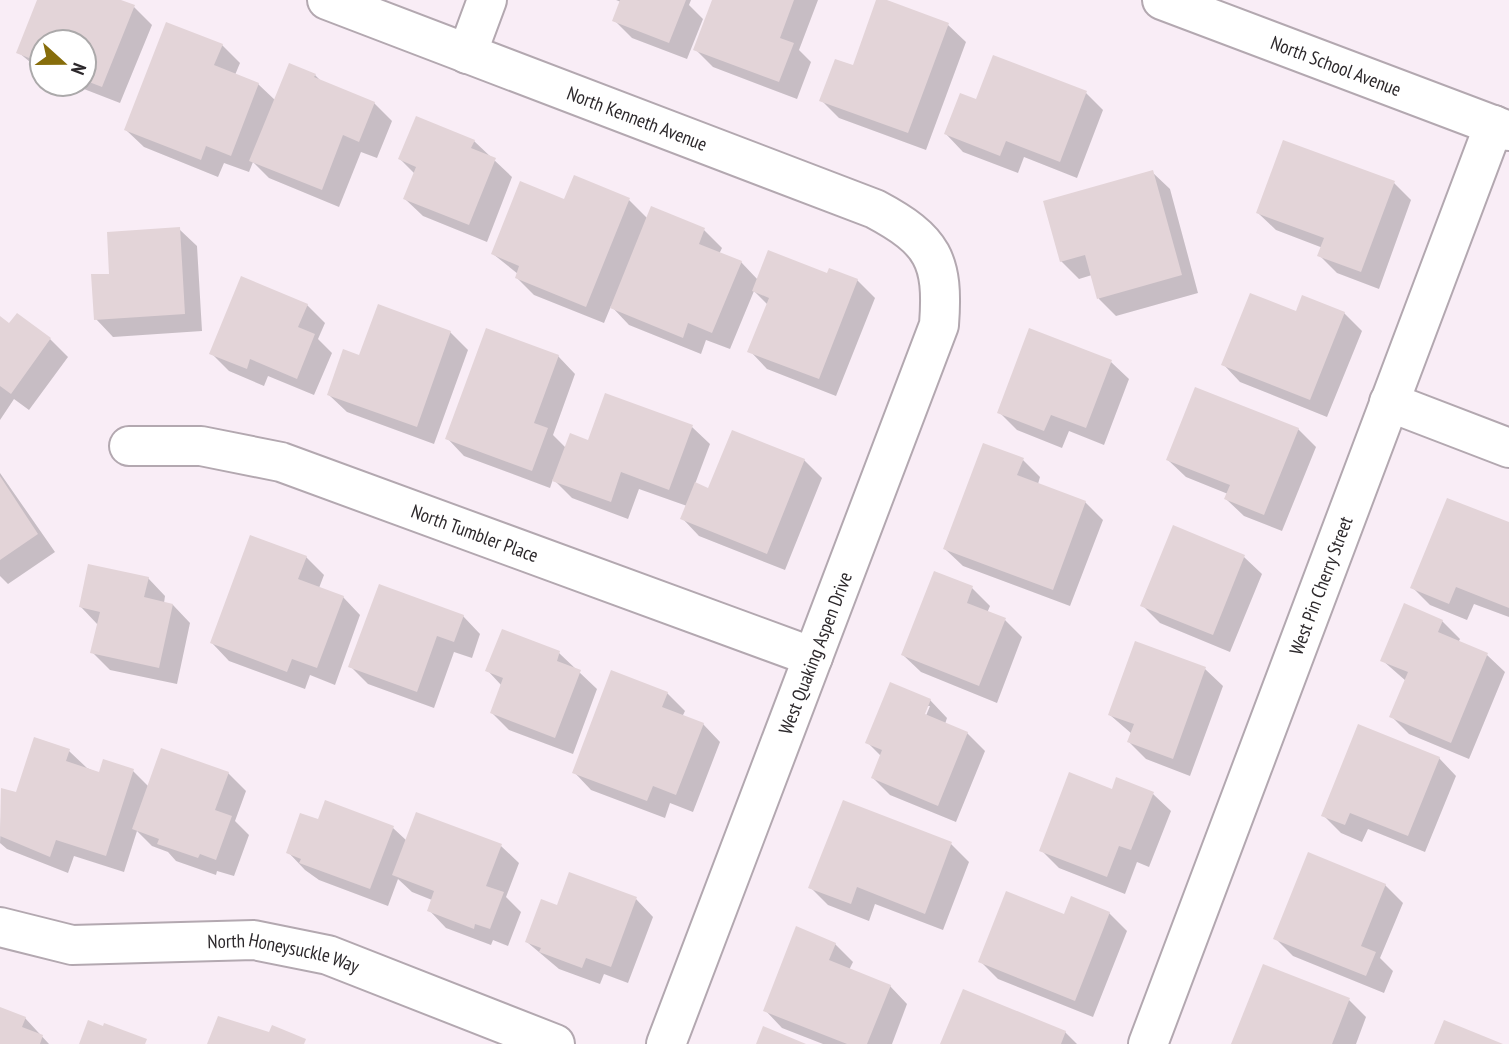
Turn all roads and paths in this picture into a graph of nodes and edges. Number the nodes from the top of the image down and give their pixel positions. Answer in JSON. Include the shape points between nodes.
{"nodes":[{"id":1,"x":327,"y":0,"type":"edge"},
{"id":2,"x":487,"y":0,"type":"edge"},
{"id":3,"x":1162,"y":0,"type":"edge"},
{"id":4,"x":1207,"y":8,"type":"edge"},
{"id":5,"x":467,"y":54,"type":"junction"},
{"id":6,"x":1501,"y":128,"type":"edge"},
{"id":7,"x":935,"y":258,"type":"joint"},
{"id":8,"x":1390,"y":402,"type":"junction"},
{"id":9,"x":129,"y":446,"type":"dead end"},
{"id":10,"x":1509,"y":448,"type":"edge"},
{"id":11,"x":813,"y":657,"type":"junction"},
{"id":12,"x":0,"y":927,"type":"edge"},
{"id":13,"x":555,"y":1044,"type":"edge"},
{"id":14,"x":666,"y":1044,"type":"edge"},
{"id":15,"x":1148,"y":1044,"type":"edge"}],
"edges":[{"from":1,"to":5,"type":"street","name":"North Kenneth Avenue"},
{"from":2,"to":5,"type":"street"},
{"from":3,"to":4,"type":"street","name":"North School Avenue"},
{"from":4,"to":6,"type":"street","name":"North School Avenue"},
{"from":5,"to":7,"type":"street","name":"North Kenneth Avenue","via":[[875,209],[908,226]]},
{"from":6,"to":8,"type":"street","name":"West Pin Cherry Street"},
{"from":7,"to":11,"type":"street","name":"West Quaking Aspen Drive","via":[[942,292],[940,326]]},
{"from":8,"to":10,"type":"street"},
{"from":8,"to":15,"type":"street","name":"West Pin Cherry Street"},
{"from":9,"to":11,"type":"street","name":"North Tumbler Place","via":[[201,446],[281,462]]},
{"from":11,"to":14,"type":"street","name":"West Quaking Aspen Drive"},
{"from":12,"to":13,"type":"street","name":"North Honeysuckle Way","via":[[72,944],[254,940],[315,953]]}]}
